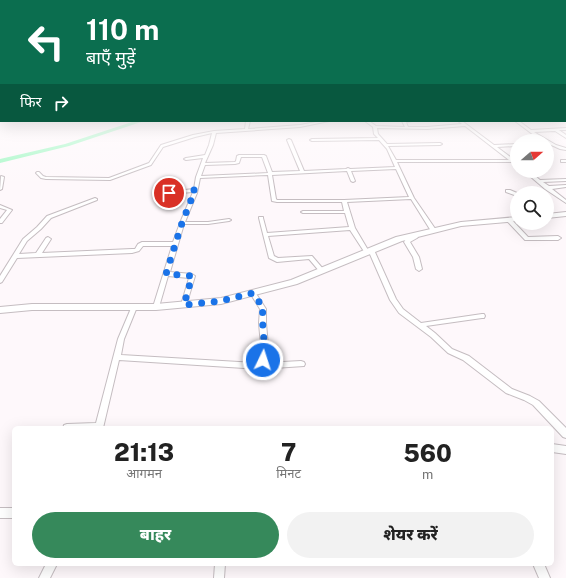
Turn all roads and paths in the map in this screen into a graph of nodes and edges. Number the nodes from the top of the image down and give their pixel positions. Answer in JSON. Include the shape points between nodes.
{"nodes":[{"id":1,"x":214,"y":132,"type":"edge"},
{"id":2,"x":210,"y":133,"type":"edge"},
{"id":3,"x":376,"y":133,"type":"edge"},
{"id":4,"x":476,"y":133,"type":"edge"},
{"id":5,"x":381,"y":139,"type":"junction"},
{"id":6,"x":289,"y":140,"type":"dead end"},
{"id":7,"x":312,"y":140,"type":"dead end"},
{"id":8,"x":440,"y":144,"type":"dead end"},
{"id":9,"x":386,"y":145,"type":"junction"},
{"id":10,"x":510,"y":145,"type":"edge"},
{"id":11,"x":554,"y":145,"type":"edge"},
{"id":12,"x":493,"y":146,"type":"junction"},
{"id":13,"x":566,"y":149,"type":"edge"},
{"id":14,"x":206,"y":156,"type":"junction"},
{"id":15,"x":510,"y":158,"type":"edge"},
{"id":16,"x":186,"y":159,"type":"dead end"},
{"id":17,"x":395,"y":162,"type":"junction"},
{"id":18,"x":510,"y":162,"type":"edge"},
{"id":19,"x":203,"y":164,"type":"junction"},
{"id":20,"x":397,"y":168,"type":"junction"},
{"id":21,"x":348,"y":169,"type":"junction"},
{"id":22,"x":302,"y":171,"type":"junction"},
{"id":23,"x":38,"y":173,"type":"dead end"},
{"id":24,"x":270,"y":173,"type":"junction"},
{"id":25,"x":2,"y":177,"type":"dead end"},
{"id":26,"x":198,"y":177,"type":"junction"},
{"id":27,"x":534,"y":178,"type":"edge"},
{"id":28,"x":566,"y":180,"type":"edge"},
{"id":29,"x":354,"y":181,"type":"dead end"},
{"id":30,"x":539,"y":182,"type":"junction"},
{"id":31,"x":544,"y":186,"type":"edge"},
{"id":32,"x":565,"y":186,"type":"dead end"},
{"id":33,"x":554,"y":187,"type":"edge"},
{"id":34,"x":0,"y":189,"type":"edge"},
{"id":35,"x":195,"y":190,"type":"junction"},
{"id":36,"x":554,"y":193,"type":"edge"},
{"id":37,"x":156,"y":194,"type":"dead end"},
{"id":38,"x":412,"y":198,"type":"junction"},
{"id":39,"x":95,"y":199,"type":"dead end"},
{"id":40,"x":344,"y":201,"type":"junction"},
{"id":41,"x":566,"y":202,"type":"edge"},
{"id":42,"x":0,"y":206,"type":"edge"},
{"id":43,"x":303,"y":212,"type":"dead end"},
{"id":44,"x":347,"y":212,"type":"junction"},
{"id":45,"x":566,"y":214,"type":"edge"},
{"id":46,"x":554,"y":215,"type":"edge"},
{"id":47,"x":262,"y":218,"type":"dead end"},
{"id":48,"x":510,"y":219,"type":"edge"},
{"id":49,"x":229,"y":220,"type":"dead end"},
{"id":50,"x":0,"y":222,"type":"edge"},
{"id":51,"x":182,"y":223,"type":"junction"},
{"id":52,"x":352,"y":228,"type":"junction"},
{"id":53,"x":434,"y":230,"type":"junction"},
{"id":54,"x":521,"y":230,"type":"edge"},
{"id":55,"x":420,"y":234,"type":"junction"},
{"id":56,"x":266,"y":235,"type":"junction"},
{"id":57,"x":558,"y":238,"type":"dead end"},
{"id":58,"x":48,"y":239,"type":"dead end"},
{"id":59,"x":176,"y":244,"type":"junction"},
{"id":60,"x":369,"y":251,"type":"junction"},
{"id":61,"x":38,"y":255,"type":"junction"},
{"id":62,"x":15,"y":256,"type":"junction"},
{"id":63,"x":419,"y":269,"type":"dead end"},
{"id":64,"x":322,"y":271,"type":"junction"},
{"id":65,"x":166,"y":274,"type":"junction"},
{"id":66,"x":0,"y":281,"type":"edge"},
{"id":67,"x":253,"y":293,"type":"junction"},
{"id":68,"x":184,"y":305,"type":"junction"},
{"id":69,"x":134,"y":307,"type":"junction"},
{"id":70,"x":156,"y":307,"type":"junction"},
{"id":71,"x":0,"y":310,"type":"edge"},
{"id":72,"x":482,"y":316,"type":"dead end"},
{"id":73,"x":420,"y":325,"type":"junction"},
{"id":74,"x":116,"y":357,"type":"junction"},
{"id":75,"x":301,"y":364,"type":"dead end"},
{"id":76,"x":259,"y":366,"type":"junction"},
{"id":77,"x":100,"y":426,"type":"edge"},
{"id":78,"x":566,"y":434,"type":"edge"},
{"id":79,"x":554,"y":448,"type":"edge"},
{"id":80,"x":566,"y":450,"type":"edge"},
{"id":81,"x":0,"y":512,"type":"edge"},
{"id":82,"x":12,"y":513,"type":"edge"},
{"id":83,"x":51,"y":566,"type":"edge"},
{"id":84,"x":220,"y":566,"type":"edge"},
{"id":85,"x":539,"y":566,"type":"edge"},
{"id":86,"x":44,"y":578,"type":"edge"},
{"id":87,"x":219,"y":578,"type":"edge"},
{"id":88,"x":544,"y":578,"type":"edge"}],
"edges":[{"from":1,"to":14,"type":"street","via":[[212,145]]},
{"from":2,"to":23,"type":"street","via":[[166,144],[148,165],[109,179],[46,178]]},
{"from":3,"to":5,"type":"street"},
{"from":4,"to":12,"type":"street"},
{"from":5,"to":7,"type":"street"},
{"from":5,"to":9,"type":"street"},
{"from":6,"to":22,"type":"street"},
{"from":8,"to":9,"type":"street"},
{"from":9,"to":17,"type":"street"},
{"from":10,"to":12,"type":"street"},
{"from":11,"to":13,"type":"street"},
{"from":12,"to":15,"type":"street"},
{"from":14,"to":16,"type":"street"},
{"from":14,"to":19,"type":"street"},
{"from":17,"to":18,"type":"street"},
{"from":17,"to":20,"type":"street"},
{"from":19,"to":24,"type":"street","via":[[236,164],[239,156],[264,156]]},
{"from":19,"to":26,"type":"street"},
{"from":20,"to":21,"type":"street"},
{"from":20,"to":38,"type":"street"},
{"from":21,"to":22,"type":"street"},
{"from":21,"to":29,"type":"street"},
{"from":22,"to":24,"type":"street"},
{"from":24,"to":26,"type":"street"},
{"from":24,"to":40,"type":"street","via":[[277,201]]},
{"from":25,"to":34,"type":"street"},
{"from":26,"to":35,"type":"street"},
{"from":27,"to":30,"type":"street"},
{"from":28,"to":30,"type":"street"},
{"from":30,"to":31,"type":"street"},
{"from":32,"to":33,"type":"street"},
{"from":35,"to":37,"type":"street"},
{"from":35,"to":51,"type":"street"},
{"from":36,"to":41,"type":"street"},
{"from":38,"to":40,"type":"street"},
{"from":38,"to":53,"type":"street"},
{"from":39,"to":62,"type":"street","via":[[49,217],[28,237]]},
{"from":40,"to":44,"type":"street"},
{"from":42,"to":50,"type":"street","via":[[10,210]]},
{"from":43,"to":44,"type":"street"},
{"from":44,"to":52,"type":"street"},
{"from":45,"to":46,"type":"street"},
{"from":47,"to":56,"type":"street"},
{"from":48,"to":53,"type":"street","via":[[462,224]]},
{"from":49,"to":51,"type":"street"},
{"from":51,"to":59,"type":"street"},
{"from":52,"to":56,"type":"street"},
{"from":52,"to":60,"type":"street"},
{"from":53,"to":55,"type":"street"},
{"from":54,"to":57,"type":"street","via":[[527,239]]},
{"from":55,"to":60,"type":"street"},
{"from":55,"to":63,"type":"street","via":[[407,240]]},
{"from":56,"to":64,"type":"street","via":[[273,259],[310,257]]},
{"from":58,"to":61,"type":"street"},
{"from":59,"to":61,"type":"street","via":[[142,244],[137,250],[132,251]]},
{"from":59,"to":65,"type":"street"},
{"from":60,"to":64,"type":"street"},
{"from":60,"to":73,"type":"street","via":[[396,306]]},
{"from":61,"to":62,"type":"street"},
{"from":62,"to":66,"type":"street"},
{"from":64,"to":67,"type":"street"},
{"from":65,"to":68,"type":"street","via":[[192,276]]},
{"from":65,"to":70,"type":"street"},
{"from":67,"to":68,"type":"street","via":[[221,301]]},
{"from":67,"to":76,"type":"street","via":[[264,309],[263,358]]},
{"from":68,"to":70,"type":"street"},
{"from":69,"to":70,"type":"street"},
{"from":69,"to":71,"type":"street","via":[[32,307]]},
{"from":69,"to":74,"type":"street"},
{"from":72,"to":73,"type":"street"},
{"from":73,"to":78,"type":"street","via":[[448,349],[466,358],[505,388],[536,403]]},
{"from":74,"to":76,"type":"street"},
{"from":74,"to":77,"type":"street"},
{"from":75,"to":76,"type":"street"},
{"from":79,"to":80,"type":"street"},
{"from":81,"to":82,"type":"street"},
{"from":83,"to":86,"type":"street"},
{"from":84,"to":87,"type":"street"},
{"from":85,"to":88,"type":"street"}]}
